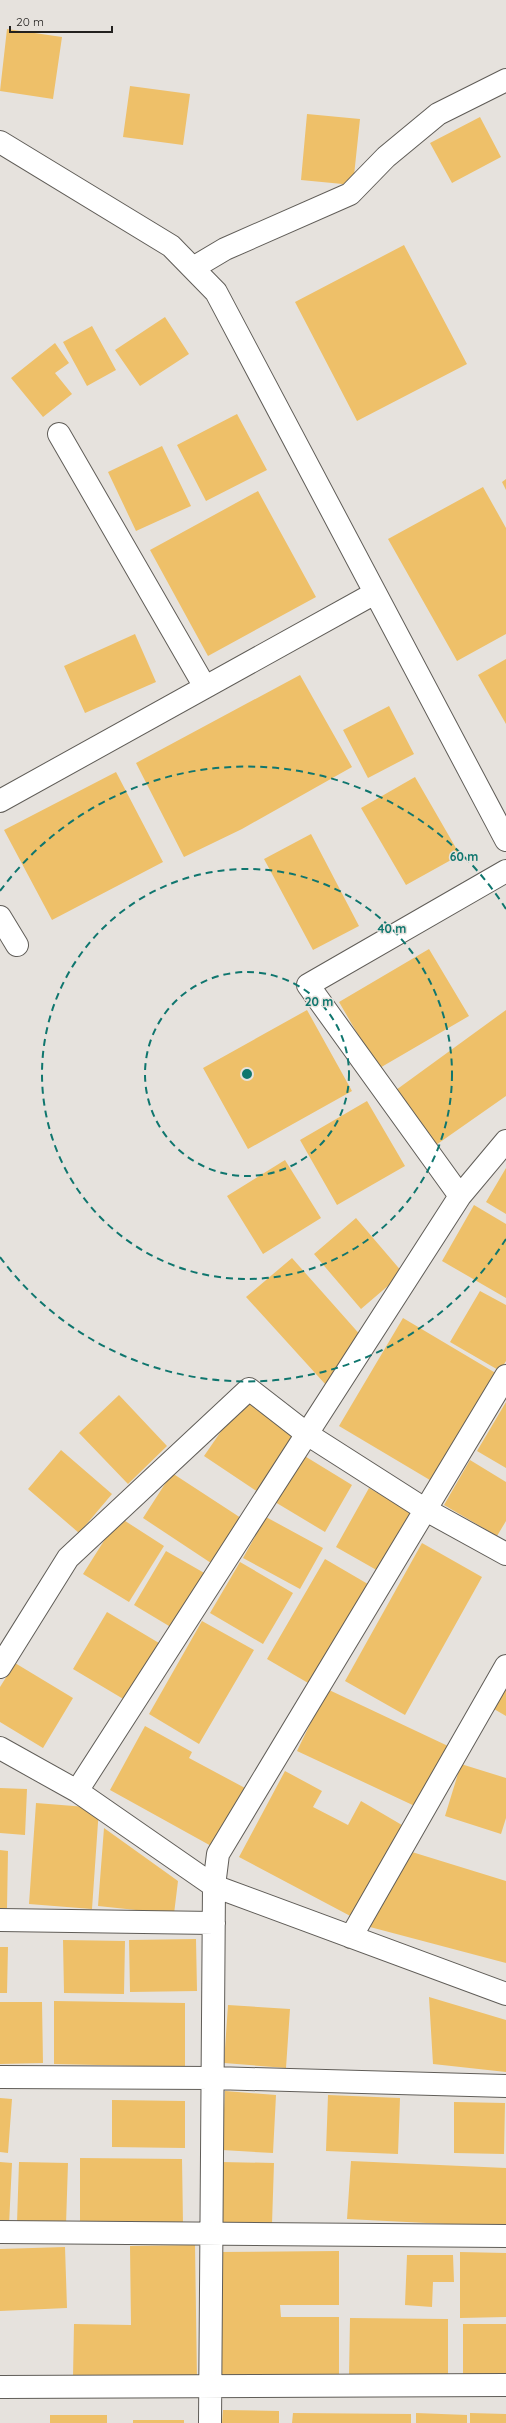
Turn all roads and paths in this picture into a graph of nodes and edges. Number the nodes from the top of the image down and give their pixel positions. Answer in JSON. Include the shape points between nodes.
{"nodes":[{"id":1,"x":506,"y":80,"type":"edge"},
{"id":2,"x":0,"y":142,"type":"edge"},
{"id":3,"x":193,"y":268,"type":"junction"},
{"id":4,"x":60,"y":434,"type":"dead end"},
{"id":5,"x":375,"y":593,"type":"junction"},
{"id":6,"x":205,"y":687,"type":"junction"},
{"id":7,"x":0,"y":801,"type":"edge"},
{"id":8,"x":506,"y":840,"type":"edge"},
{"id":9,"x":506,"y":871,"type":"edge"},
{"id":10,"x":0,"y":917,"type":"edge"},
{"id":11,"x":17,"y":945,"type":"dead end"},
{"id":12,"x":506,"y":1140,"type":"edge"},
{"id":13,"x":460,"y":1196,"type":"junction"},
{"id":14,"x":506,"y":1376,"type":"edge"},
{"id":15,"x":307,"y":1434,"type":"junction"},
{"id":16,"x":426,"y":1510,"type":"junction"},
{"id":17,"x":506,"y":1554,"type":"edge"},
{"id":18,"x":506,"y":1666,"type":"edge"},
{"id":19,"x":0,"y":1667,"type":"edge"},
{"id":20,"x":0,"y":1748,"type":"edge"},
{"id":21,"x":77,"y":1791,"type":"junction"},
{"id":22,"x":214,"y":1886,"type":"junction"},
{"id":23,"x":0,"y":1920,"type":"edge"},
{"id":24,"x":214,"y":1923,"type":"junction"},
{"id":25,"x":351,"y":1937,"type":"junction"},
{"id":26,"x":504,"y":1989,"type":"edge"},
{"id":27,"x":0,"y":2077,"type":"edge"},
{"id":28,"x":213,"y":2078,"type":"junction"},
{"id":29,"x":506,"y":2086,"type":"edge"},
{"id":30,"x":0,"y":2232,"type":"edge"},
{"id":31,"x":211,"y":2233,"type":"junction"},
{"id":32,"x":506,"y":2236,"type":"edge"},
{"id":33,"x":506,"y":2385,"type":"edge"},
{"id":34,"x":210,"y":2386,"type":"junction"},
{"id":35,"x":0,"y":2387,"type":"edge"},
{"id":36,"x":210,"y":2423,"type":"edge"}],
"edges":[{"from":1,"to":3,"type":"street","via":[[438,114],[386,157],[350,194],[225,249]]},
{"from":2,"to":3,"type":"street","via":[[171,246]]},
{"from":3,"to":5,"type":"street","via":[[216,292]]},
{"from":4,"to":6,"type":"street"},
{"from":5,"to":6,"type":"street"},
{"from":5,"to":8,"type":"street"},
{"from":6,"to":7,"type":"street"},
{"from":9,"to":13,"type":"street","via":[[308,985]]},
{"from":10,"to":11,"type":"street"},
{"from":12,"to":13,"type":"street"},
{"from":13,"to":15,"type":"street"},
{"from":14,"to":16,"type":"street"},
{"from":15,"to":16,"type":"street"},
{"from":15,"to":19,"type":"street","via":[[249,1389],[68,1558]]},
{"from":15,"to":21,"type":"street"},
{"from":16,"to":17,"type":"street"},
{"from":16,"to":22,"type":"street","via":[[218,1854]]},
{"from":18,"to":25,"type":"street"},
{"from":20,"to":21,"type":"street"},
{"from":21,"to":22,"type":"street"},
{"from":22,"to":24,"type":"street"},
{"from":22,"to":25,"type":"street"},
{"from":23,"to":24,"type":"street"},
{"from":24,"to":28,"type":"street"},
{"from":25,"to":26,"type":"street"},
{"from":27,"to":28,"type":"street"},
{"from":28,"to":29,"type":"street"},
{"from":28,"to":31,"type":"street"},
{"from":30,"to":31,"type":"street"},
{"from":31,"to":32,"type":"street"},
{"from":31,"to":34,"type":"street"},
{"from":33,"to":34,"type":"street"},
{"from":34,"to":35,"type":"street"},
{"from":34,"to":36,"type":"street"}]}
